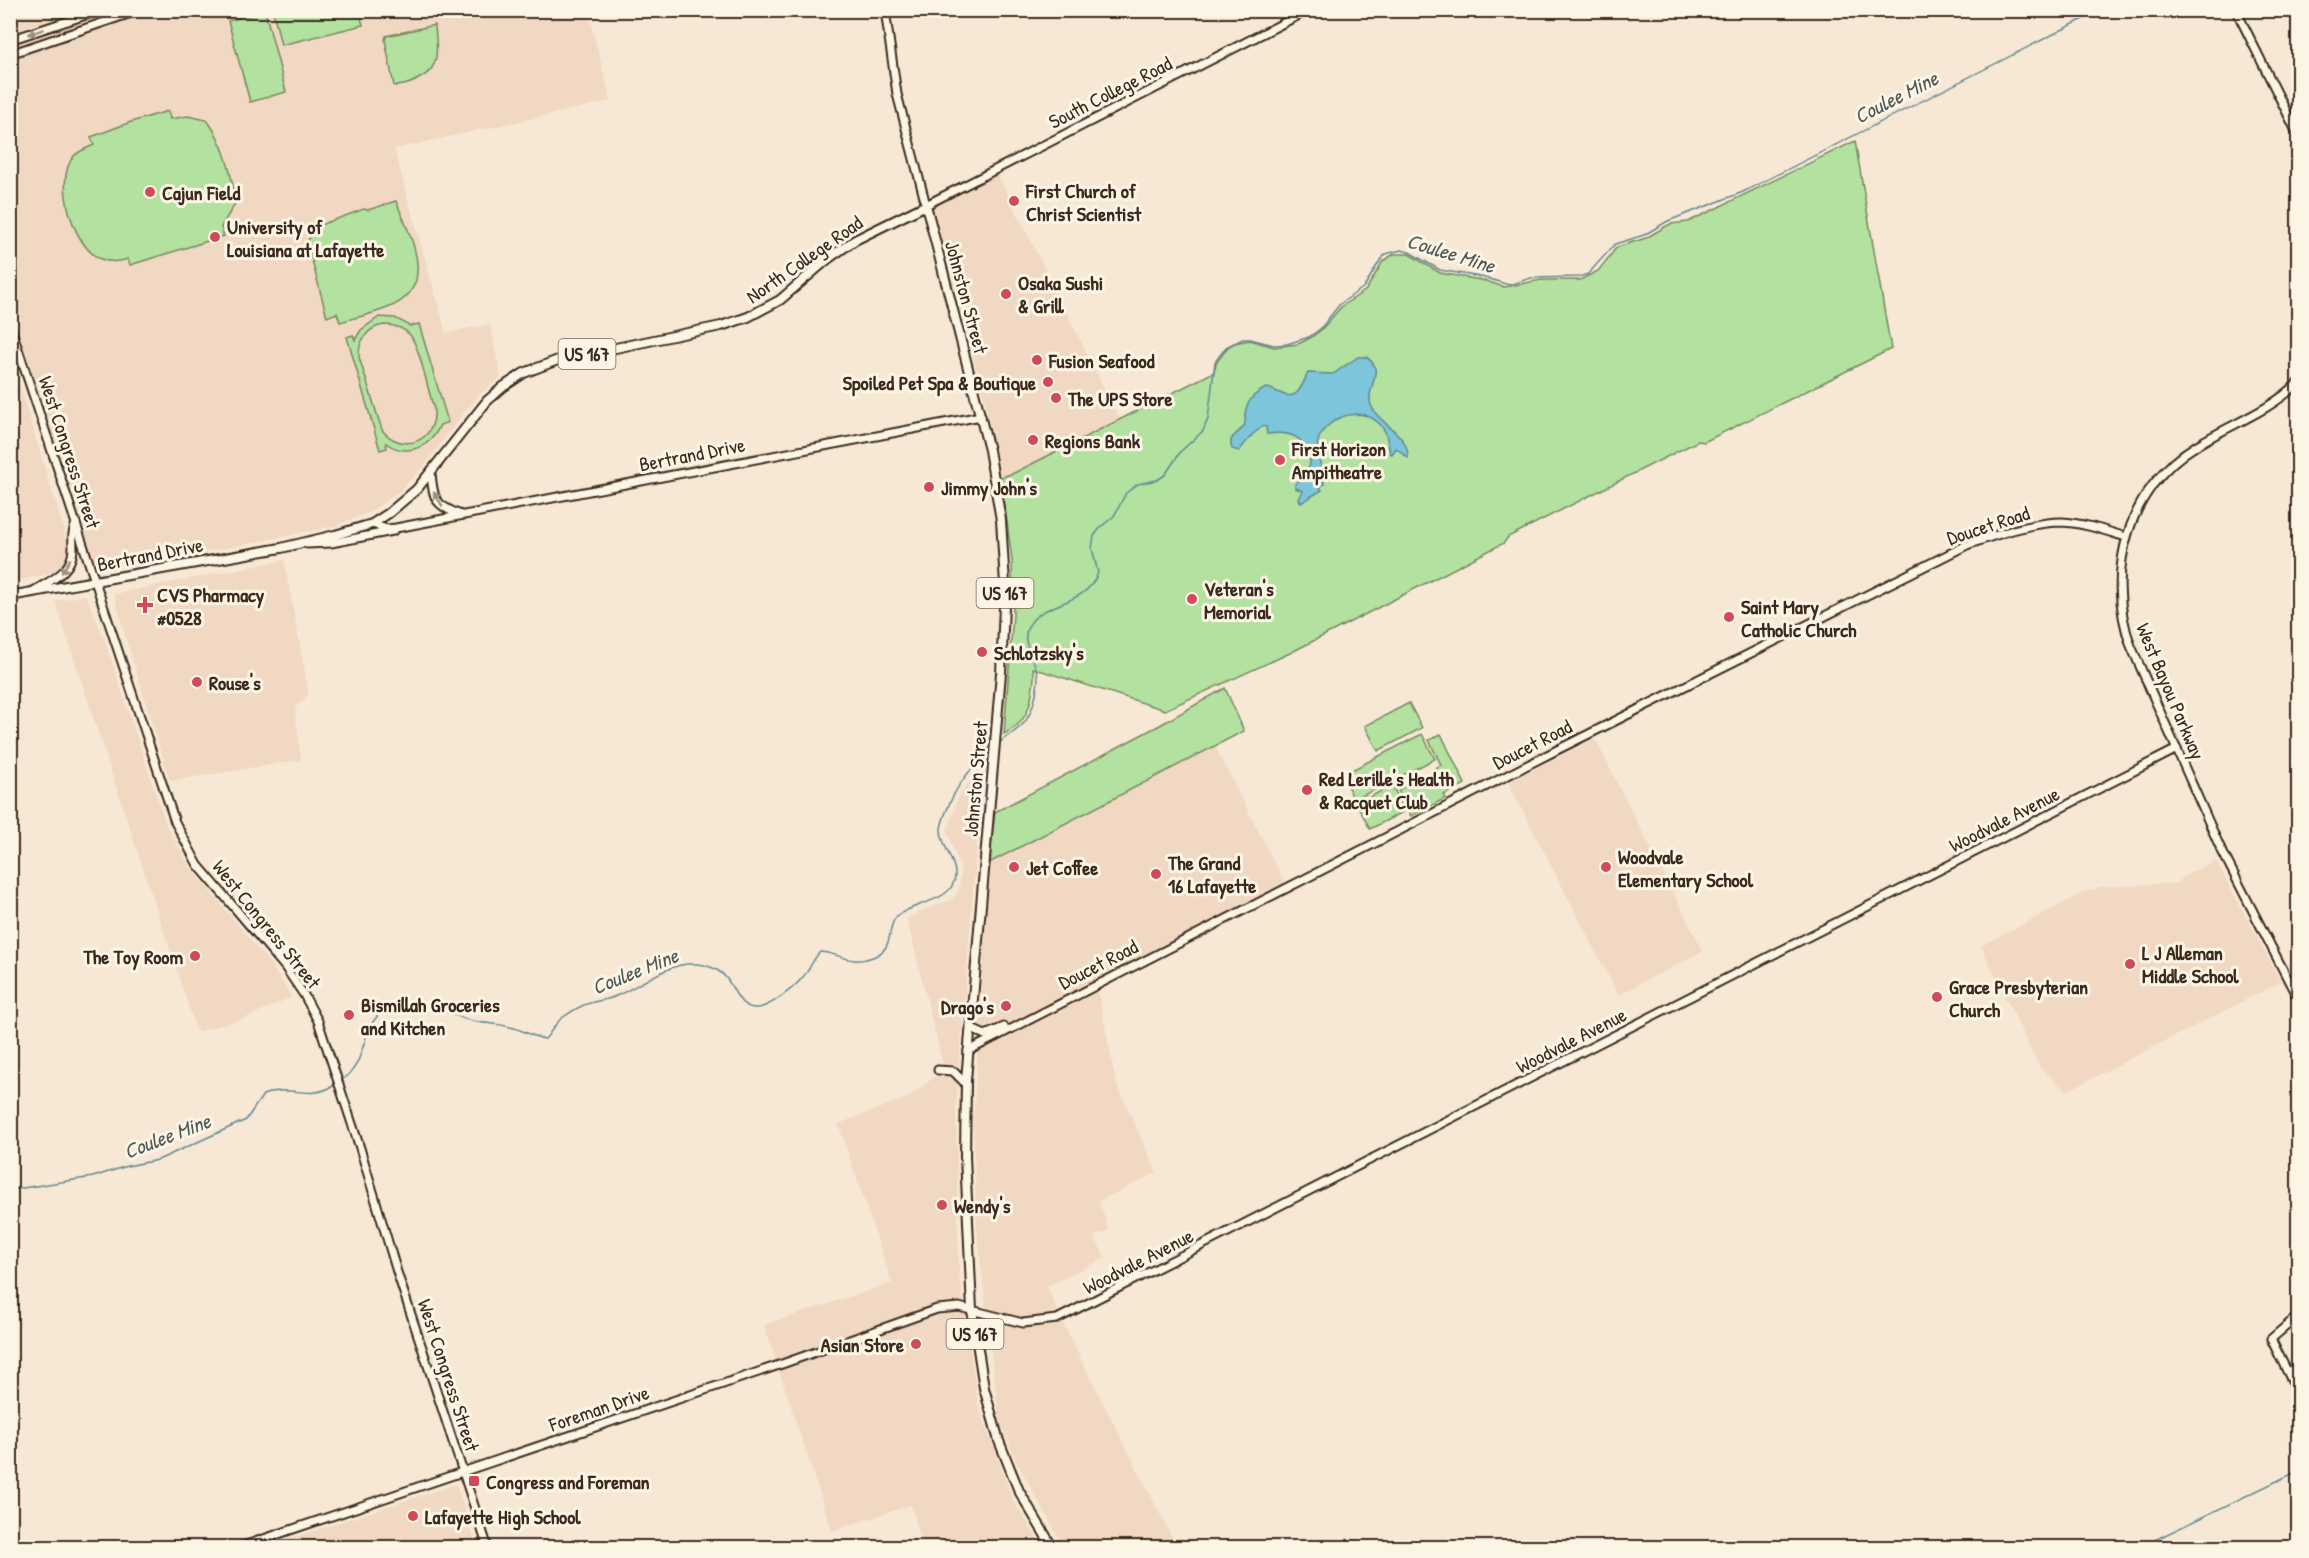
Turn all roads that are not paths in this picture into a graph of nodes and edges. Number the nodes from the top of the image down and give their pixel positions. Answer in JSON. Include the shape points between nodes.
{"nodes":[{"id":1,"x":100,"y":10,"type":"edge"},
{"id":2,"x":123,"y":10,"type":"edge"},
{"id":3,"x":140,"y":10,"type":"edge"},
{"id":4,"x":885,"y":10,"type":"edge"},
{"id":5,"x":1309,"y":10,"type":"edge"},
{"id":6,"x":2236,"y":10,"type":"edge"},
{"id":7,"x":72,"y":33,"type":"junction"},
{"id":8,"x":10,"y":40,"type":"edge"},
{"id":9,"x":10,"y":54,"type":"edge"},
{"id":10,"x":2298,"y":135,"type":"edge"},
{"id":11,"x":926,"y":205,"type":"junction"},
{"id":12,"x":10,"y":325,"type":"edge"},
{"id":13,"x":2298,"y":382,"type":"edge"},
{"id":14,"x":981,"y":416,"type":"junction"},
{"id":15,"x":431,"y":472,"type":"junction"},
{"id":16,"x":461,"y":515,"type":"junction"},
{"id":17,"x":76,"y":523,"type":"junction"},
{"id":18,"x":372,"y":524,"type":"junction"},
{"id":19,"x":409,"y":525,"type":"junction"},
{"id":20,"x":2126,"y":537,"type":"junction"},
{"id":21,"x":295,"y":545,"type":"junction"},
{"id":22,"x":95,"y":581,"type":"junction"},
{"id":23,"x":30,"y":593,"type":"junction"},
{"id":24,"x":10,"y":596,"type":"edge"},
{"id":25,"x":2177,"y":749,"type":"junction"},
{"id":26,"x":1096,"y":984,"type":"junction"},
{"id":27,"x":2298,"y":999,"type":"edge"},
{"id":28,"x":970,"y":1024,"type":"junction"},
{"id":29,"x":968,"y":1051,"type":"junction"},
{"id":30,"x":938,"y":1070,"type":"dead end"},
{"id":31,"x":965,"y":1083,"type":"junction"},
{"id":32,"x":972,"y":1310,"type":"junction"},
{"id":33,"x":2298,"y":1316,"type":"edge"},
{"id":34,"x":2298,"y":1393,"type":"edge"},
{"id":35,"x":463,"y":1470,"type":"junction"},
{"id":36,"x":237,"y":1548,"type":"edge"},
{"id":37,"x":488,"y":1548,"type":"edge"},
{"id":38,"x":1053,"y":1548,"type":"edge"}],
"edges":[{"from":1,"to":8,"type":"street","one_way":true},
{"from":2,"to":7,"type":"street"},
{"from":3,"to":7,"type":"street"},
{"from":4,"to":11,"type":"street","name":"Johnston Street","via":[[900,112]]},
{"from":5,"to":11,"type":"street","name":"South College Road"},
{"from":6,"to":10,"type":"street"},
{"from":7,"to":9,"type":"street"},
{"from":11,"to":14,"type":"main road","name":"Johnston Street","number":"US 167"},
{"from":11,"to":15,"type":"main road","name":"North College Road","number":"US 167","via":[[855,240],[780,300],[748,317],[558,360],[524,374],[487,401]]},
{"from":12,"to":17,"type":"street","name":"West Congress Street"},
{"from":13,"to":20,"type":"street","name":"West Bayou Parkway","via":[[2279,399],[2198,444],[2171,464],[2145,496]]},
{"from":14,"to":16,"type":"street","name":"Bertrand Drive"},
{"from":14,"to":28,"type":"main road","name":"Johnston Street","number":"US 167","via":[[998,503],[1005,591]]},
{"from":16,"to":15,"type":"street","one_way":true,"via":[[437,502]]},
{"from":15,"to":18,"type":"main road","name":"North College Road","number":"US 167","via":[[404,501]]},
{"from":16,"to":19,"type":"street","name":"Bertrand Drive"},
{"from":17,"to":22,"type":"street","name":"West Congress Street"},
{"from":17,"to":23,"type":"street","one_way":true,"via":[[67,568]]},
{"from":18,"to":19,"type":"street","name":"Bertrand Drive","via":[[387,529]]},
{"from":18,"to":21,"type":"main road","name":"Bertrand Drive","number":"US 167"},
{"from":19,"to":21,"type":"street","name":"Bertrand Drive","via":[[388,533]]},
{"from":20,"to":25,"type":"street","name":"West Bayou Parkway","via":[[2119,578],[2123,620]]},
{"from":20,"to":26,"type":"street","name":"Doucet Road","via":[[2081,524],[2054,523],[1967,545]]},
{"from":21,"to":22,"type":"main road","name":"Bertrand Drive","number":"US 167"},
{"from":22,"to":23,"type":"main road","name":"Bertrand Drive","number":"US 167"},
{"from":22,"to":35,"type":"street","name":"West Congress Street","via":[[169,805],[187,847],[208,878],[285,967],[318,1021]]},
{"from":23,"to":24,"type":"main road","name":"Bertrand Drive","number":"US 167"},
{"from":25,"to":27,"type":"street","name":"West Bayou Parkway","via":[[2219,845]]},
{"from":25,"to":32,"type":"street","name":"Woodvale Avenue","via":[[1058,1319],[1023,1323]]},
{"from":26,"to":28,"type":"street","via":[[988,1035],[979,1034]]},
{"from":26,"to":29,"type":"street","name":"Doucet Road"},
{"from":28,"to":29,"type":"main road","name":"Johnston Street","number":"US 167"},
{"from":29,"to":31,"type":"main road","name":"Johnston Street","number":"US 167"},
{"from":30,"to":31,"type":"street","via":[[953,1071]]},
{"from":31,"to":32,"type":"main road","name":"Johnston Street","number":"US 167"},
{"from":32,"to":35,"type":"street","name":"Foreman Drive","via":[[959,1306],[937,1309]]},
{"from":32,"to":38,"type":"main road","name":"Johnston Street","number":"US 167","via":[[984,1388],[999,1441],[1019,1491]]},
{"from":33,"to":34,"type":"street","via":[[2271,1339]]},
{"from":35,"to":36,"type":"street","name":"Foreman Drive"},
{"from":35,"to":37,"type":"street","name":"West Congress Street"}]}
